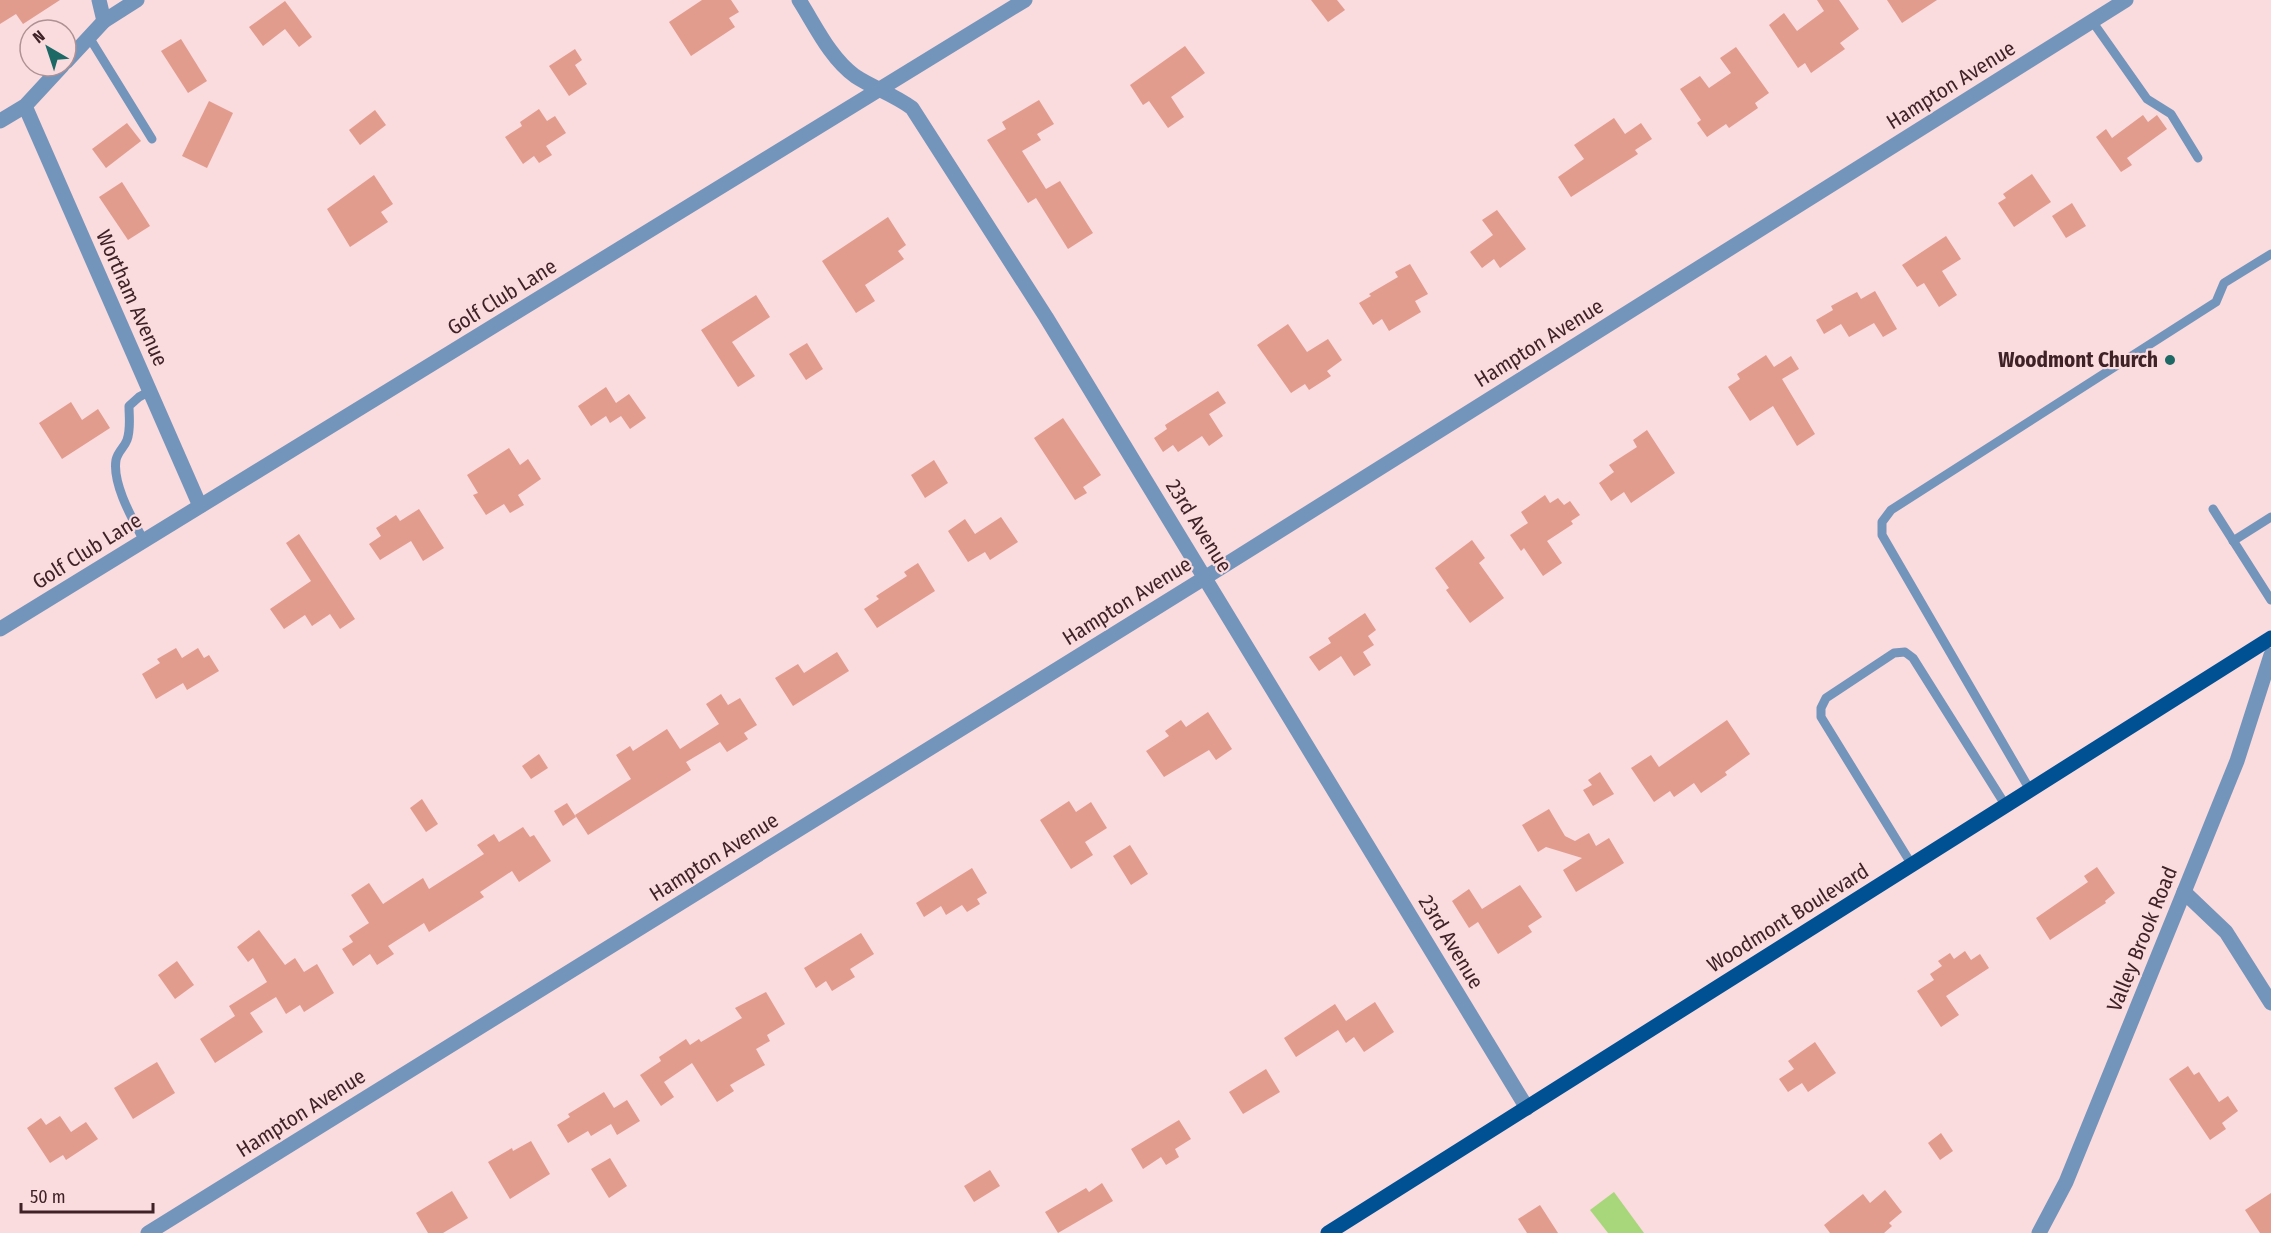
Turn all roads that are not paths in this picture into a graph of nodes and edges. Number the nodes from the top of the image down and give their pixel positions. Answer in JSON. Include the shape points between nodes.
{"nodes":[{"id":1,"x":99,"y":0,"type":"edge"},
{"id":2,"x":137,"y":0,"type":"edge"},
{"id":3,"x":800,"y":0,"type":"edge"},
{"id":4,"x":1025,"y":0,"type":"edge"},
{"id":5,"x":2126,"y":0,"type":"edge"},
{"id":6,"x":104,"y":21,"type":"junction"},
{"id":7,"x":2092,"y":21,"type":"junction"},
{"id":8,"x":89,"y":37,"type":"junction"},
{"id":9,"x":78,"y":49,"type":"edge"},
{"id":10,"x":51,"y":78,"type":"edge"},
{"id":11,"x":879,"y":88,"type":"junction"},
{"id":12,"x":25,"y":106,"type":"junction"},
{"id":13,"x":0,"y":121,"type":"edge"},
{"id":14,"x":152,"y":139,"type":"dead end"},
{"id":15,"x":2198,"y":158,"type":"dead end"},
{"id":16,"x":2271,"y":254,"type":"edge"},
{"id":17,"x":150,"y":391,"type":"junction"},
{"id":18,"x":200,"y":506,"type":"junction"},
{"id":19,"x":2213,"y":509,"type":"dead end"},
{"id":20,"x":2271,"y":517,"type":"edge"},
{"id":21,"x":144,"y":541,"type":"junction"},
{"id":22,"x":2233,"y":541,"type":"junction"},
{"id":23,"x":1206,"y":577,"type":"junction"},
{"id":24,"x":2271,"y":600,"type":"edge"},
{"id":25,"x":0,"y":629,"type":"edge"},
{"id":26,"x":2271,"y":638,"type":"edge"},
{"id":27,"x":2271,"y":655,"type":"edge"},
{"id":28,"x":2030,"y":790,"type":"junction"},
{"id":29,"x":2006,"y":806,"type":"junction"},
{"id":30,"x":1912,"y":865,"type":"junction"},
{"id":31,"x":2184,"y":892,"type":"junction"},
{"id":32,"x":2271,"y":1003,"type":"edge"},
{"id":33,"x":1527,"y":1108,"type":"junction"},
{"id":34,"x":148,"y":1233,"type":"edge"},
{"id":35,"x":1328,"y":1233,"type":"edge"},
{"id":36,"x":2039,"y":1233,"type":"edge"}],
"edges":[{"from":1,"to":6,"type":"street"},
{"from":2,"to":6,"type":"street"},
{"from":3,"to":11,"type":"street","name":"23rd Avenue","via":[[836,58],[855,76]]},
{"from":4,"to":11,"type":"street","name":"Golf Club Lane"},
{"from":5,"to":7,"type":"street","name":"Hampton Avenue"},
{"from":6,"to":8,"type":"street"},
{"from":7,"to":15,"type":"lane","via":[[2147,99],[2170,114]]},
{"from":7,"to":23,"type":"street","name":"Hampton Avenue"},
{"from":8,"to":9,"type":"street"},
{"from":8,"to":14,"type":"lane"},
{"from":10,"to":12,"type":"street"},
{"from":11,"to":18,"type":"street","name":"Golf Club Lane"},
{"from":11,"to":23,"type":"street","name":"23rd Avenue","via":[[912,108]]},
{"from":12,"to":13,"type":"street"},
{"from":12,"to":17,"type":"street","name":"Wortham Avenue"},
{"from":16,"to":28,"type":"lane","via":[[2224,284],[2216,302],[1891,510],[1882,522],[1882,535]]},
{"from":17,"to":18,"type":"street","name":"Wortham Avenue"},
{"from":17,"to":21,"type":"lane","via":[[129,406],[126,441],[115,464],[117,481]]},
{"from":18,"to":21,"type":"street","name":"Golf Club Lane"},
{"from":19,"to":22,"type":"lane"},
{"from":20,"to":22,"type":"lane"},
{"from":21,"to":25,"type":"street","name":"Golf Club Lane"},
{"from":22,"to":24,"type":"lane"},
{"from":23,"to":33,"type":"street","name":"23rd Avenue"},
{"from":23,"to":34,"type":"street","name":"Hampton Avenue"},
{"from":26,"to":28,"type":"main road","name":"Woodmont Boulevard"},
{"from":27,"to":31,"type":"street","name":"Valley Brook Road","via":[[2237,761]]},
{"from":28,"to":29,"type":"main road","name":"Woodmont Boulevard"},
{"from":29,"to":30,"type":"main road","name":"Woodmont Boulevard"},
{"from":29,"to":30,"type":"lane","via":[[1913,658],[1905,652],[1894,653],[1826,698],[1821,717]]},
{"from":30,"to":33,"type":"main road","name":"Woodmont Boulevard"},
{"from":31,"to":32,"type":"street","via":[[2226,932]]},
{"from":31,"to":36,"type":"street","name":"Valley Brook Road","via":[[2067,1182]]},
{"from":33,"to":35,"type":"main road","name":"Woodmont Boulevard"}]}
